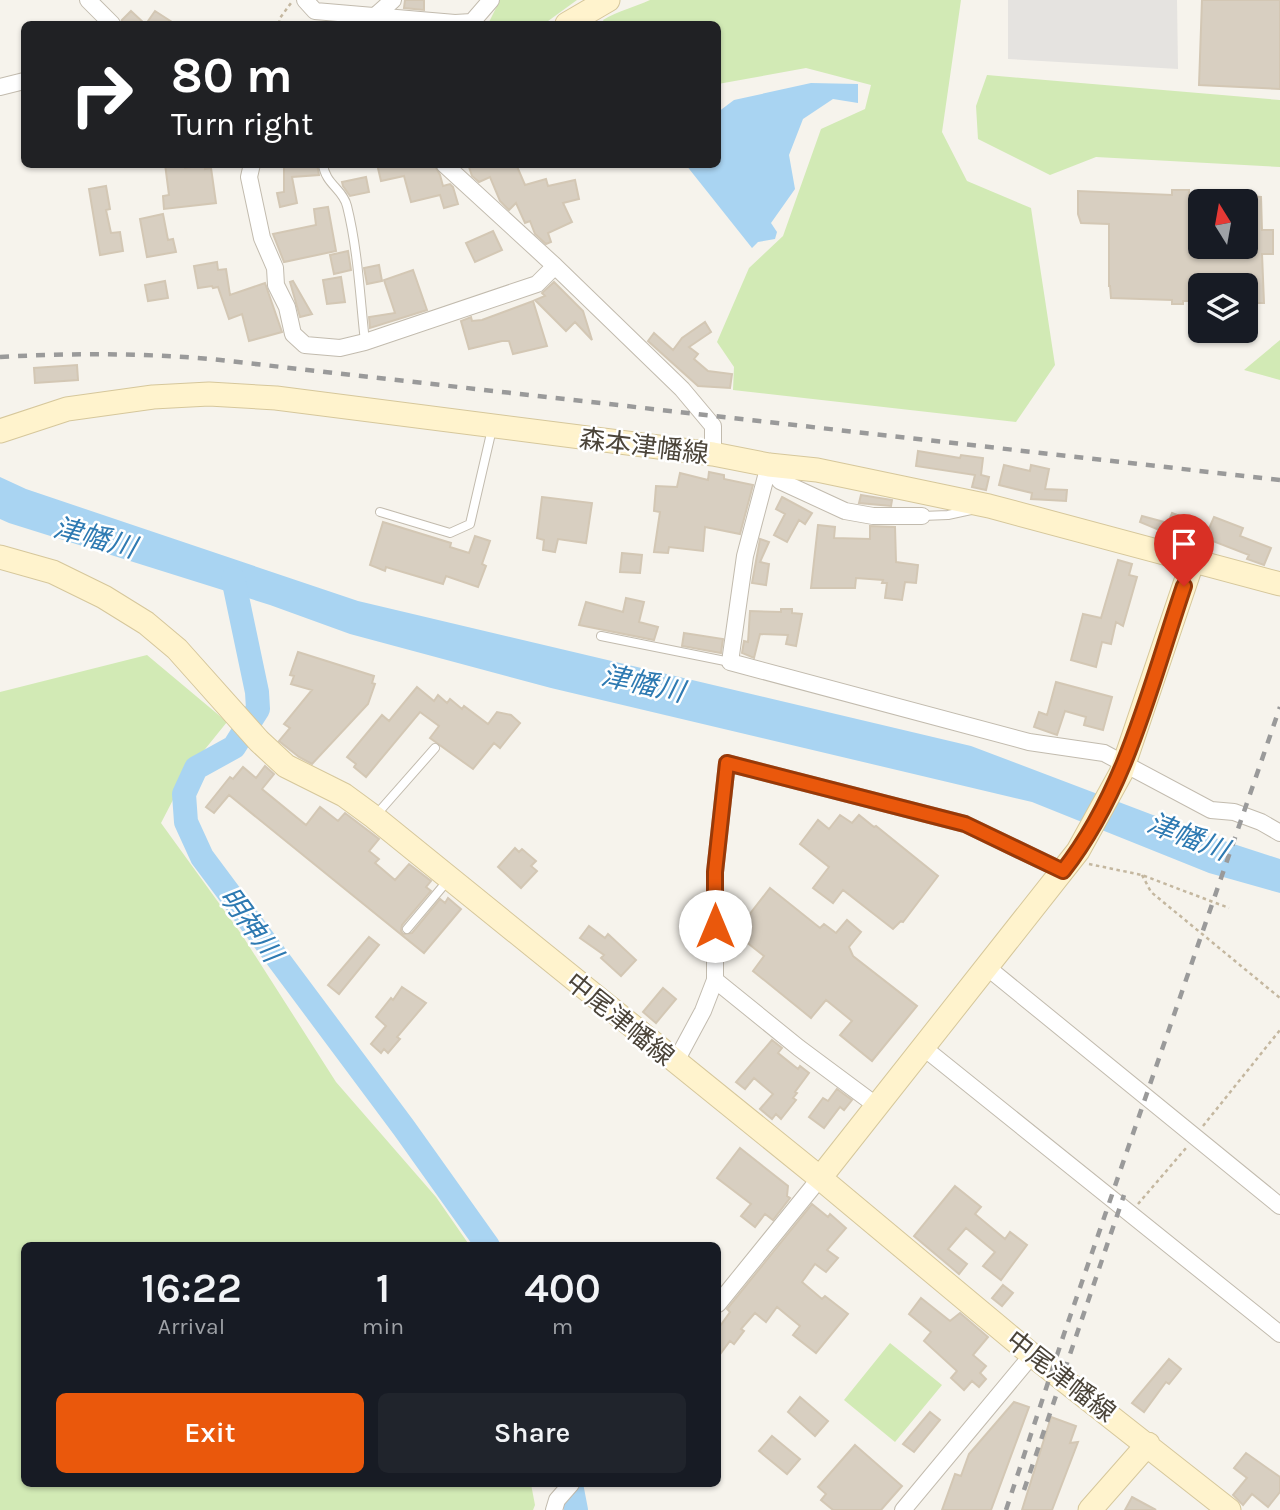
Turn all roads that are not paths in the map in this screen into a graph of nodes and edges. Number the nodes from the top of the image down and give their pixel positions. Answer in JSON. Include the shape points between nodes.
{"nodes":[{"id":1,"x":88,"y":0,"type":"edge"},
{"id":2,"x":305,"y":0,"type":"edge"},
{"id":3,"x":393,"y":0,"type":"edge"},
{"id":4,"x":491,"y":0,"type":"edge"},
{"id":5,"x":608,"y":0,"type":"edge"},
{"id":6,"x":374,"y":17,"type":"junction"},
{"id":7,"x":109,"y":21,"type":"edge"},
{"id":8,"x":428,"y":21,"type":"edge"},
{"id":9,"x":473,"y":21,"type":"edge"},
{"id":10,"x":572,"y":21,"type":"edge"},
{"id":11,"x":21,"y":82,"type":"edge"},
{"id":12,"x":0,"y":87,"type":"edge"},
{"id":13,"x":251,"y":168,"type":"edge"},
{"id":14,"x":323,"y":168,"type":"edge"},
{"id":15,"x":448,"y":168,"type":"edge"},
{"id":16,"x":555,"y":266,"type":"junction"},
{"id":17,"x":365,"y":342,"type":"junction"},
{"id":18,"x":493,"y":426,"type":"junction"},
{"id":19,"x":0,"y":431,"type":"edge"},
{"id":20,"x":713,"y":454,"type":"junction"},
{"id":21,"x":769,"y":465,"type":"junction"},
{"id":22,"x":989,"y":506,"type":"junction"},
{"id":23,"x":380,"y":512,"type":"dead end"},
{"id":24,"x":922,"y":516,"type":"joint"},
{"id":25,"x":0,"y":557,"type":"edge"},
{"id":26,"x":1193,"y":560,"type":"junction"},
{"id":27,"x":1280,"y":584,"type":"edge"},
{"id":28,"x":601,"y":636,"type":"dead end"},
{"id":29,"x":730,"y":662,"type":"junction"},
{"id":30,"x":435,"y":748,"type":"dead end"},
{"id":31,"x":1123,"y":769,"type":"junction"},
{"id":32,"x":374,"y":817,"type":"junction"},
{"id":33,"x":1280,"y":833,"type":"edge"},
{"id":34,"x":1063,"y":871,"type":"junction"},
{"id":35,"x":449,"y":879,"type":"junction"},
{"id":36,"x":407,"y":929,"type":"dead end"},
{"id":37,"x":988,"y":968,"type":"junction"},
{"id":38,"x":715,"y":979,"type":"junction"},
{"id":39,"x":924,"y":1048,"type":"junction"},
{"id":40,"x":675,"y":1063,"type":"junction"},
{"id":41,"x":877,"y":1106,"type":"junction"},
{"id":42,"x":820,"y":1178,"type":"junction"},
{"id":43,"x":1280,"y":1206,"type":"edge"},
{"id":44,"x":721,"y":1300,"type":"edge"},
{"id":45,"x":1280,"y":1334,"type":"edge"},
{"id":46,"x":1032,"y":1355,"type":"junction"},
{"id":47,"x":1148,"y":1444,"type":"junction"},
{"id":48,"x":569,"y":1487,"type":"edge"},
{"id":49,"x":556,"y":1505,"type":"edge"},
{"id":50,"x":903,"y":1510,"type":"edge"},
{"id":51,"x":1090,"y":1510,"type":"edge"},
{"id":52,"x":1229,"y":1510,"type":"edge"}],
"edges":[{"from":1,"to":7,"type":"street"},
{"from":2,"to":6,"type":"street","via":[[315,10]]},
{"from":3,"to":6,"type":"street"},
{"from":4,"to":9,"type":"street"},
{"from":5,"to":10,"type":"main road"},
{"from":6,"to":8,"type":"street"},
{"from":11,"to":12,"type":"street"},
{"from":13,"to":17,"type":"street","via":[[262,238],[293,334],[305,345],[341,348]]},
{"from":14,"to":17,"type":"lane","via":[[346,202]]},
{"from":15,"to":16,"type":"street"},
{"from":16,"to":17,"type":"street","via":[[537,284]]},
{"from":16,"to":20,"type":"street","via":[[704,414],[713,426]]},
{"from":18,"to":19,"type":"main road","name":"森本津幡線","via":[[276,398],[209,394],[68,409]]},
{"from":18,"to":20,"type":"main road","name":"森本津幡線"},
{"from":18,"to":23,"type":"lane","via":[[470,524],[450,533]]},
{"from":20,"to":21,"type":"main road","name":"森本津幡線"},
{"from":21,"to":22,"type":"main road","name":"森本津幡線","via":[[817,470]]},
{"from":21,"to":24,"type":"street","via":[[780,481],[845,511]]},
{"from":21,"to":29,"type":"street","via":[[745,556]]},
{"from":22,"to":24,"type":"lane"},
{"from":22,"to":26,"type":"main road","name":"森本津幡線"},
{"from":25,"to":32,"type":"main road","name":"中尾津幡線","via":[[53,572],[146,623],[177,649],[286,766],[344,795]]},
{"from":26,"to":27,"type":"main road","name":"森本津幡線"},
{"from":26,"to":31,"type":"main road"},
{"from":28,"to":29,"type":"lane"},
{"from":29,"to":31,"type":"street","via":[[1029,742],[1104,753]]},
{"from":30,"to":32,"type":"lane"},
{"from":31,"to":33,"type":"street","via":[[1211,810],[1234,812]]},
{"from":31,"to":34,"type":"main road","via":[[1082,857]]},
{"from":32,"to":35,"type":"main road","name":"中尾津幡線"},
{"from":34,"to":37,"type":"main road"},
{"from":34,"to":38,"type":"street","via":[[965,824],[727,763],[715,872]]},
{"from":35,"to":36,"type":"lane"},
{"from":35,"to":40,"type":"main road","name":"中尾津幡線"},
{"from":37,"to":39,"type":"main road"},
{"from":37,"to":43,"type":"street"},
{"from":38,"to":40,"type":"street"},
{"from":38,"to":41,"type":"street"},
{"from":39,"to":41,"type":"main road"},
{"from":39,"to":45,"type":"street"},
{"from":40,"to":42,"type":"main road","name":"中尾津幡線"},
{"from":41,"to":42,"type":"main road"},
{"from":42,"to":44,"type":"street"},
{"from":42,"to":46,"type":"main road","name":"中尾津幡線"},
{"from":46,"to":47,"type":"main road","name":"中尾津幡線"},
{"from":46,"to":50,"type":"street"},
{"from":47,"to":51,"type":"main road"},
{"from":47,"to":52,"type":"main road","name":"中尾津幡線"},
{"from":48,"to":49,"type":"street"}]}
